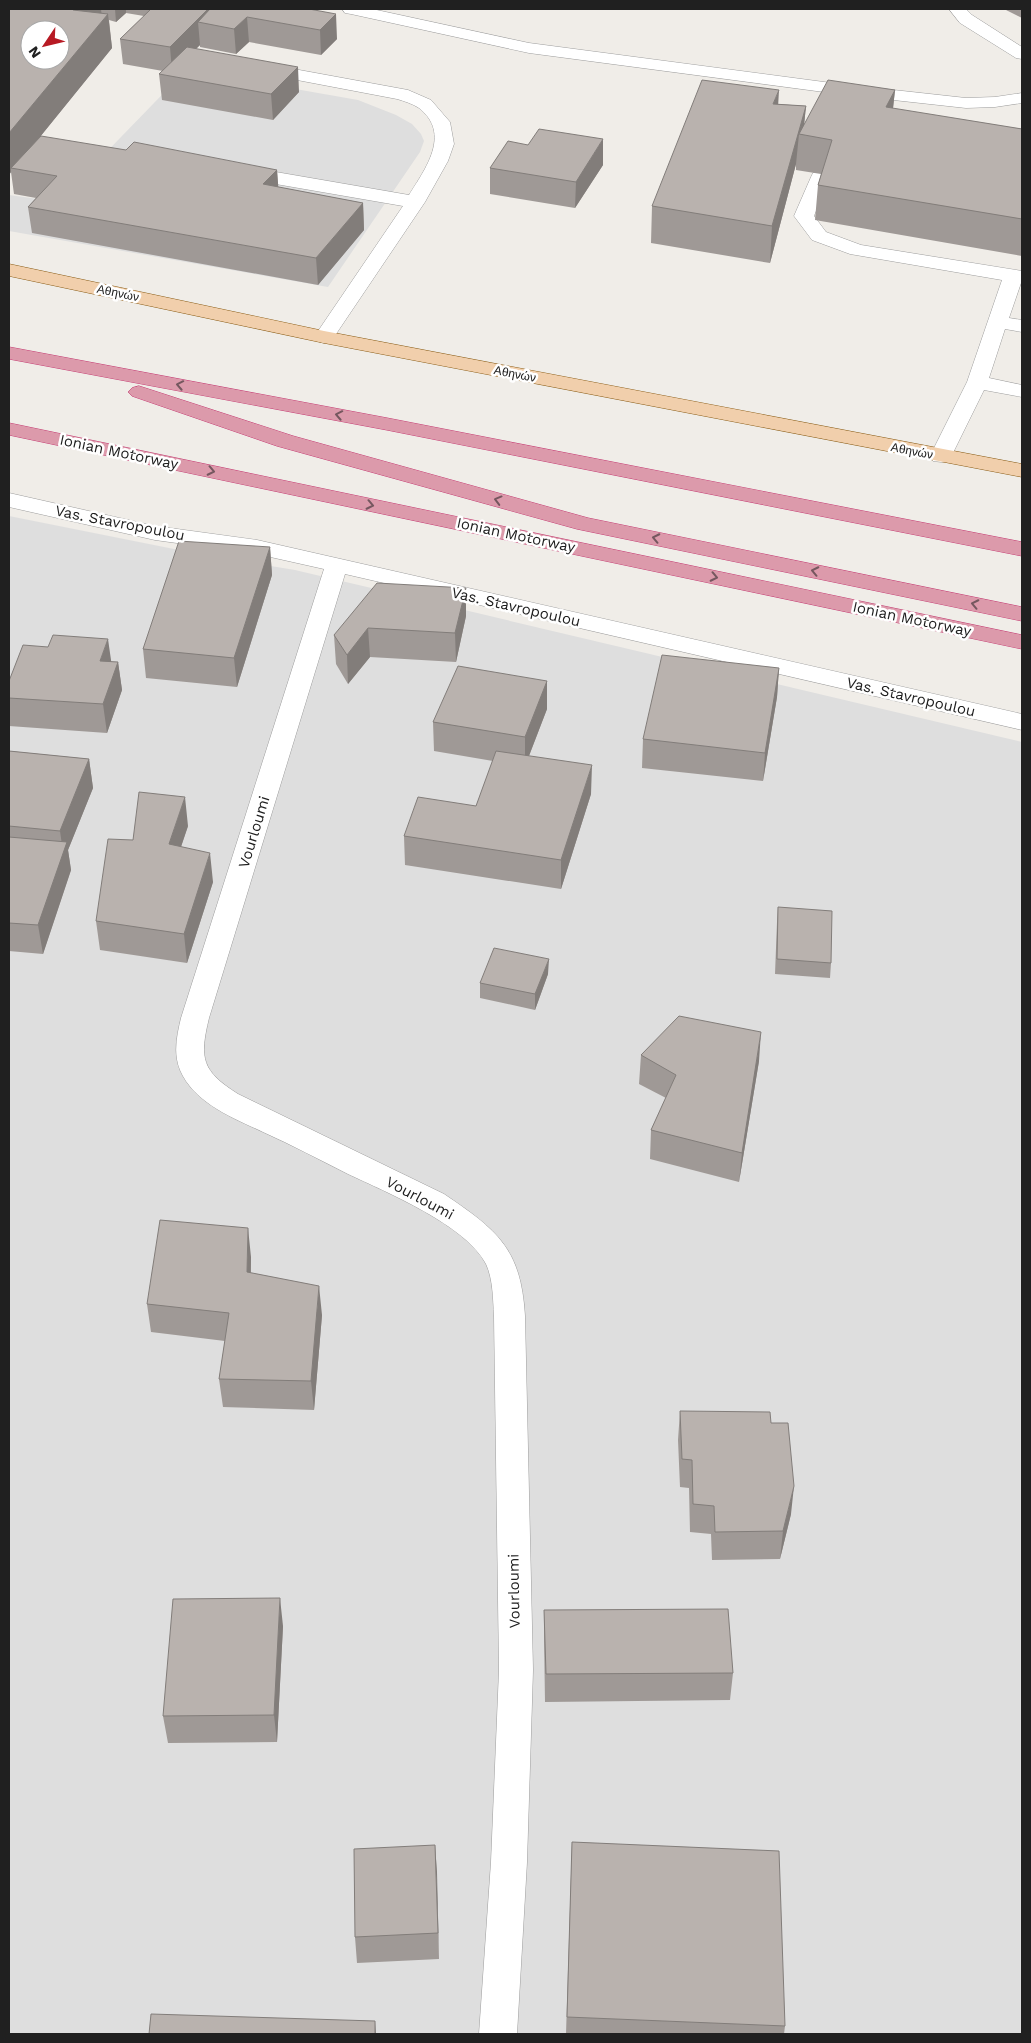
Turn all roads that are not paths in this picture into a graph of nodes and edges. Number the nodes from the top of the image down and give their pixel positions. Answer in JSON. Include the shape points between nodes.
{"nodes":[{"id":1,"x":351,"y":9,"type":"edge"},
{"id":2,"x":957,"y":9,"type":"edge"},
{"id":3,"x":1022,"y":54,"type":"edge"},
{"id":4,"x":240,"y":64,"type":"edge"},
{"id":5,"x":1022,"y":98,"type":"edge"},
{"id":6,"x":219,"y":168,"type":"edge"},
{"id":7,"x":820,"y":177,"type":"edge"},
{"id":8,"x":414,"y":202,"type":"junction"},
{"id":9,"x":12,"y":271,"type":"edge"},
{"id":10,"x":1018,"y":276,"type":"edge"},
{"id":11,"x":997,"y":322,"type":"junction"},
{"id":12,"x":1022,"y":326,"type":"edge"},
{"id":13,"x":324,"y":337,"type":"junction"},
{"id":14,"x":9,"y":353,"type":"edge"},
{"id":15,"x":38,"y":359,"type":"junction"},
{"id":16,"x":977,"y":382,"type":"junction"},
{"id":17,"x":1022,"y":391,"type":"edge"},
{"id":18,"x":9,"y":429,"type":"edge"},
{"id":19,"x":941,"y":456,"type":"junction"},
{"id":20,"x":1022,"y":472,"type":"edge"},
{"id":21,"x":9,"y":500,"type":"edge"},
{"id":22,"x":1022,"y":549,"type":"edge"},
{"id":23,"x":336,"y":566,"type":"junction"},
{"id":24,"x":1022,"y":614,"type":"edge"},
{"id":25,"x":1022,"y":642,"type":"edge"},
{"id":26,"x":1022,"y":722,"type":"edge"},
{"id":27,"x":498,"y":2034,"type":"edge"}],
"edges":[{"from":1,"to":5,"type":"street","via":[[520,46],[840,89],[966,102]]},
{"from":2,"to":3,"type":"street","via":[[966,19]]},
{"from":4,"to":8,"type":"street","via":[[393,92],[425,104],[441,122],[445,144],[439,161]]},
{"from":6,"to":8,"type":"street"},
{"from":7,"to":10,"type":"street","via":[[804,216],[819,236],[857,250]]},
{"from":8,"to":13,"type":"street"},
{"from":9,"to":13,"type":"main road","name":"Αθηνών"},
{"from":10,"to":11,"type":"street"},
{"from":11,"to":12,"type":"street"},
{"from":11,"to":16,"type":"street"},
{"from":13,"to":19,"type":"main road","name":"Αθηνών"},
{"from":14,"to":15,"type":"highway","name":"Ionian Motorway"},
{"from":22,"to":15,"type":"highway","name":"Ionian Motorway","one_way":true},
{"from":24,"to":15,"type":"highway","name":"Ionian Motorway","one_way":true,"via":[[585,524],[285,441]]},
{"from":16,"to":17,"type":"street"},
{"from":16,"to":19,"type":"street"},
{"from":18,"to":25,"type":"highway","name":"Ionian Motorway","one_way":true},
{"from":19,"to":20,"type":"main road","name":"Αθηνών"},
{"from":21,"to":23,"type":"street","name":"Vas. Stavropoulou","via":[[155,532],[257,547]]},
{"from":23,"to":26,"type":"street","name":"Vas. Stavropoulou"},
{"from":23,"to":27,"type":"street","name":"Vourloumi","via":[[190,1036],[190,1059],[198,1077],[221,1096],[434,1202],[458,1218],[481,1237],[504,1271],[510,1342],[516,1670]]}]}
